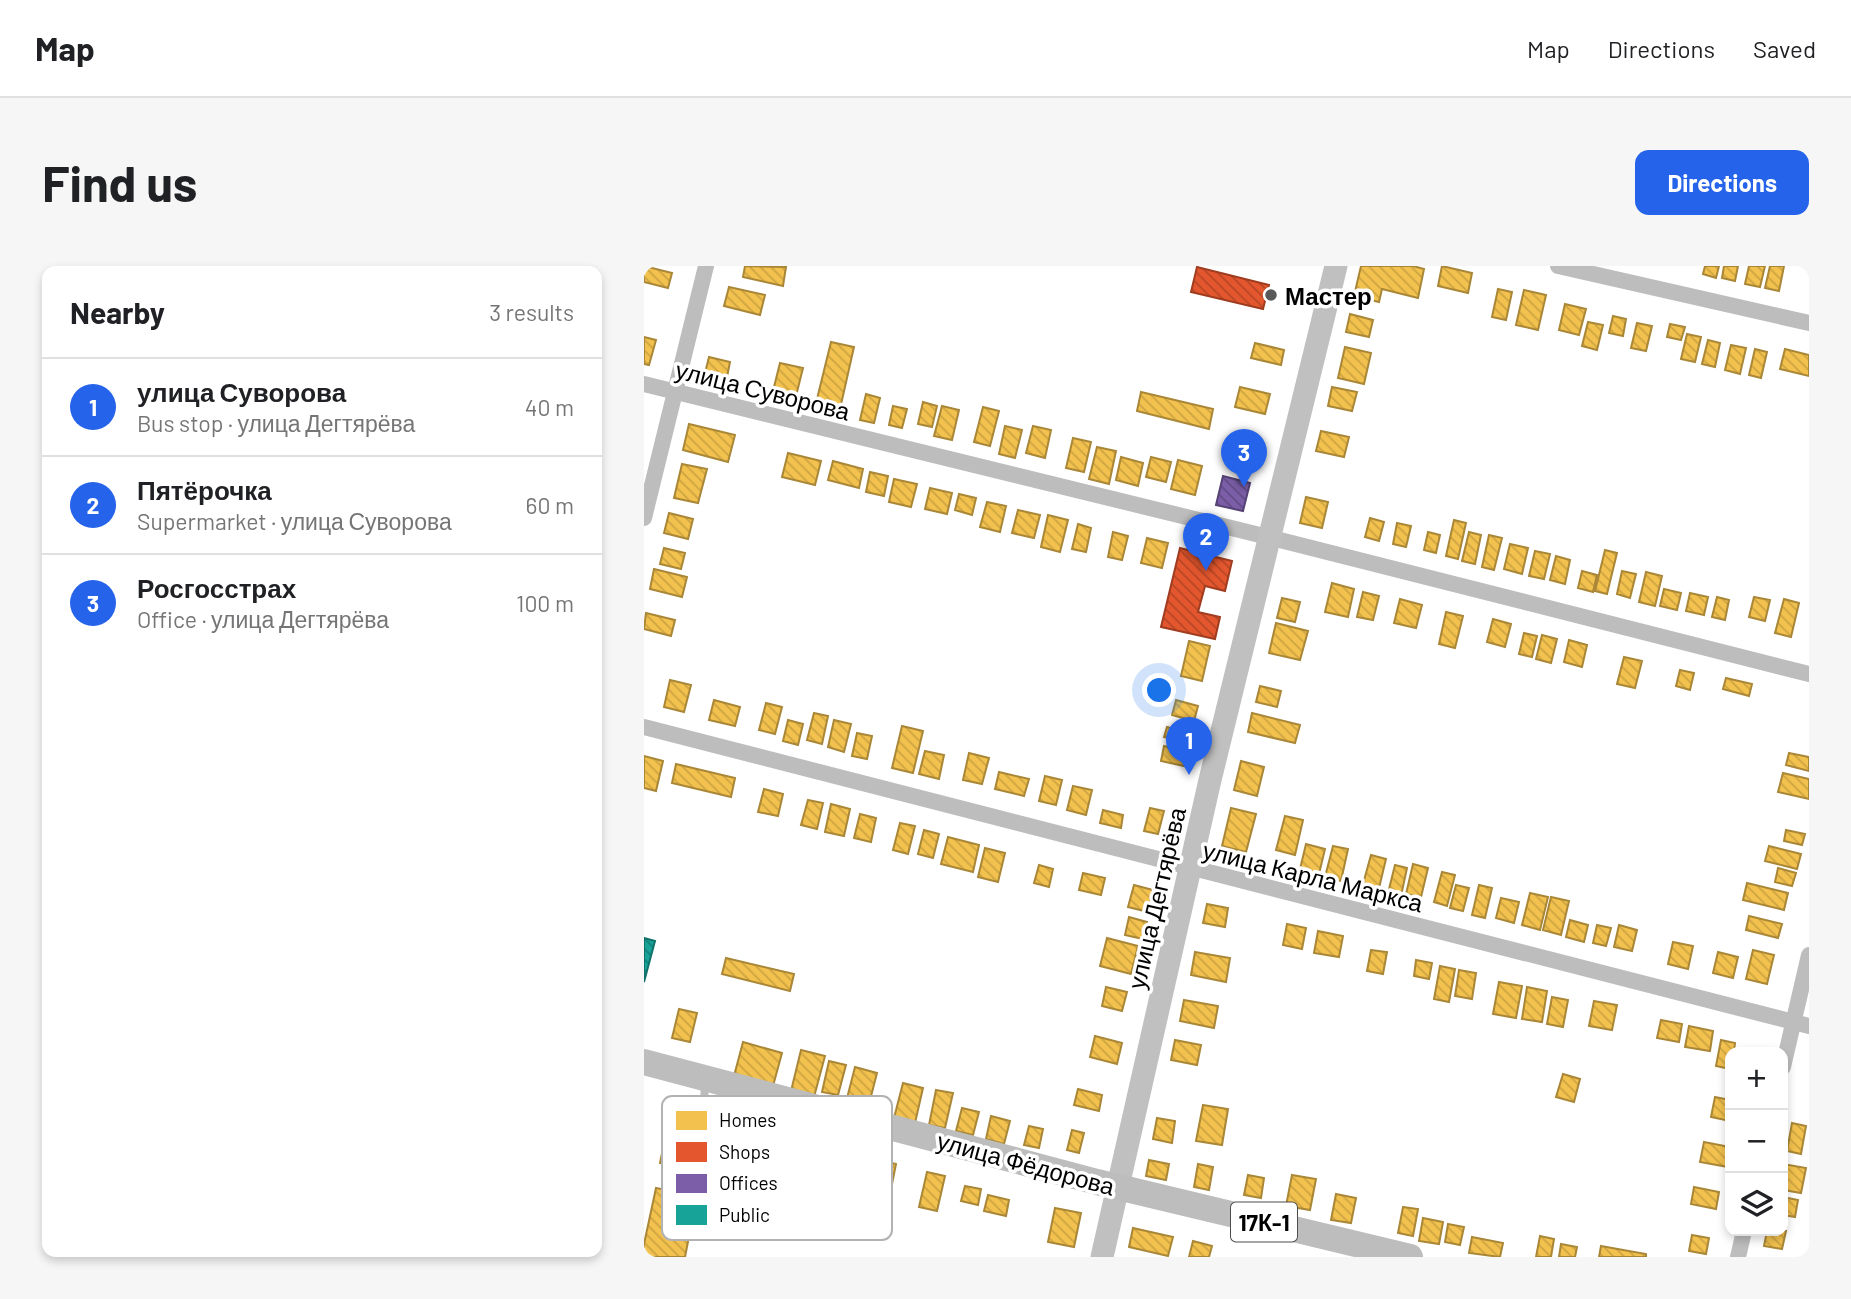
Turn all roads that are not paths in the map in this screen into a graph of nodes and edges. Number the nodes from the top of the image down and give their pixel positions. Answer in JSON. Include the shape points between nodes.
{"nodes":[{"id":1,"x":706,"y":266,"type":"edge"},
{"id":2,"x":1336,"y":266,"type":"edge"},
{"id":3,"x":1558,"y":266,"type":"edge"},
{"id":4,"x":1809,"y":323,"type":"edge"},
{"id":5,"x":644,"y":384,"type":"edge"},
{"id":6,"x":675,"y":392,"type":"junction"},
{"id":7,"x":644,"y":518,"type":"edge"},
{"id":8,"x":1268,"y":537,"type":"junction"},
{"id":9,"x":1809,"y":674,"type":"edge"},
{"id":10,"x":644,"y":727,"type":"edge"},
{"id":11,"x":1190,"y":868,"type":"junction"},
{"id":12,"x":1809,"y":955,"type":"edge"},
{"id":13,"x":1801,"y":1024,"type":"edge"},
{"id":14,"x":1788,"y":1055,"type":"edge"},
{"id":15,"x":644,"y":1062,"type":"edge"},
{"id":16,"x":705,"y":1078,"type":"junction"},
{"id":17,"x":704,"y":1096,"type":"edge"},
{"id":18,"x":773,"y":1096,"type":"edge"},
{"id":19,"x":892,"y":1127,"type":"edge"},
{"id":20,"x":1119,"y":1187,"type":"junction"},
{"id":21,"x":1743,"y":1236,"type":"edge"},
{"id":22,"x":1102,"y":1257,"type":"edge"},
{"id":23,"x":1410,"y":1257,"type":"edge"},
{"id":24,"x":1738,"y":1257,"type":"edge"}],
"edges":[{"from":1,"to":6,"type":"street"},
{"from":2,"to":8,"type":"main road","name":"улица Дегтярёва"},
{"from":3,"to":4,"type":"street"},
{"from":5,"to":6,"type":"street","name":"улица Суворова"},
{"from":6,"to":7,"type":"street"},
{"from":6,"to":8,"type":"street","name":"улица Суворова"},
{"from":8,"to":9,"type":"street","name":"улица Суворова"},
{"from":8,"to":11,"type":"main road","name":"улица Дегтярёва"},
{"from":10,"to":11,"type":"street","name":"улица Карла Маркса"},
{"from":11,"to":13,"type":"street","name":"улица Карла Маркса"},
{"from":11,"to":20,"type":"main road","name":"улица Дегтярёва"},
{"from":12,"to":13,"type":"street"},
{"from":13,"to":14,"type":"street"},
{"from":15,"to":16,"type":"main road","name":"улица Фёдорова","number":"17К-1"},
{"from":16,"to":17,"type":"lane"},
{"from":16,"to":18,"type":"main road","name":"улица Фёдорова","number":"17К-1"},
{"from":19,"to":20,"type":"main road","name":"улица Фёдорова","number":"17К-1"},
{"from":20,"to":22,"type":"main road","name":"улица Дегтярёва"},
{"from":20,"to":23,"type":"main road","name":"улица Фёдорова","number":"17К-1"},
{"from":21,"to":24,"type":"street"}]}
